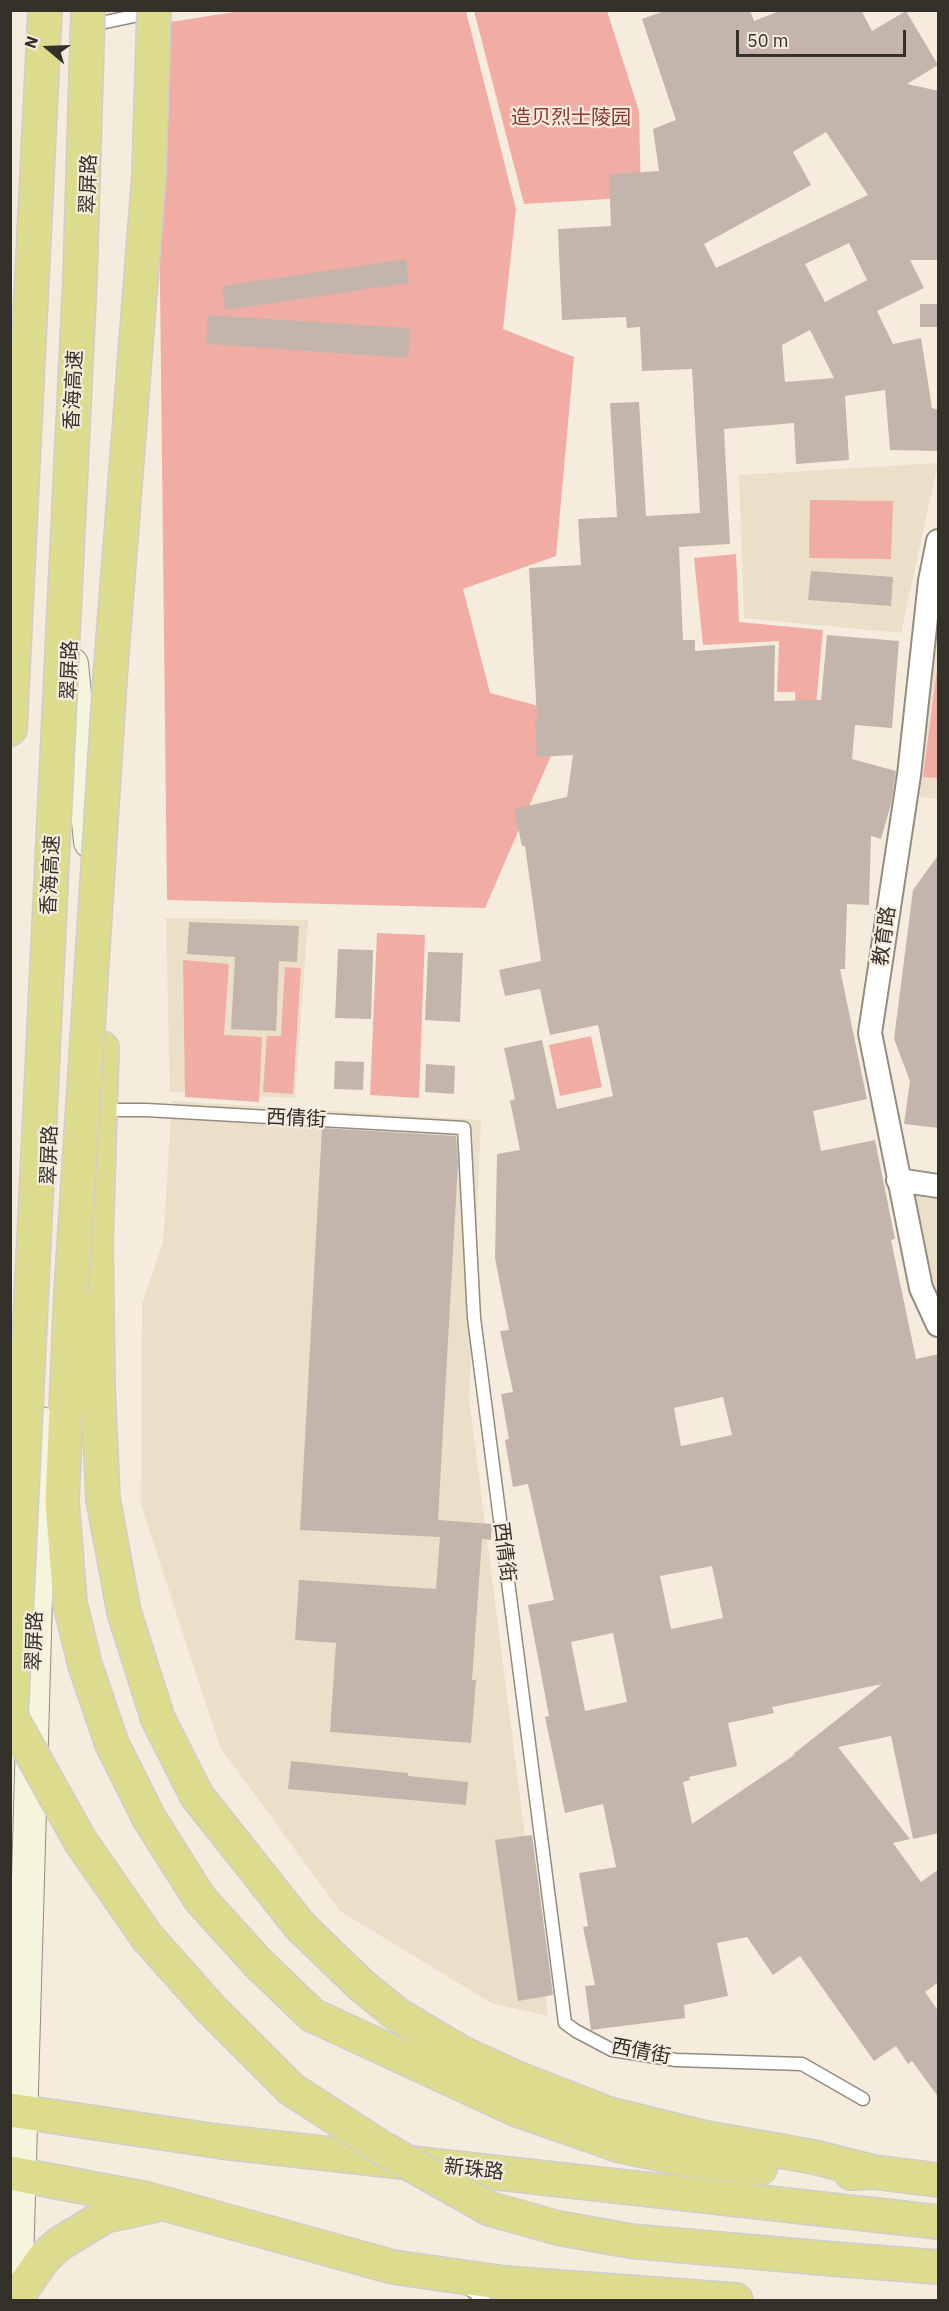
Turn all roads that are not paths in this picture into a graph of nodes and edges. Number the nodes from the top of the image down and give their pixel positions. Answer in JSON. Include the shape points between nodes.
{"nodes":[{"id":1,"x":35,"y":10,"type":"edge"},
{"id":2,"x":45,"y":10,"type":"edge"},
{"id":3,"x":154,"y":10,"type":"edge"},
{"id":4,"x":160,"y":10,"type":"edge"},
{"id":5,"x":93,"y":15,"type":"edge"},
{"id":6,"x":10,"y":430,"type":"edge"},
{"id":7,"x":939,"y":541,"type":"edge"},
{"id":8,"x":70,"y":652,"type":"junction"},
{"id":9,"x":10,"y":729,"type":"edge"},
{"id":10,"x":104,"y":980,"type":"joint"},
{"id":11,"x":100,"y":1110,"type":"junction"},
{"id":12,"x":898,"y":1180,"type":"junction"},
{"id":13,"x":939,"y":1186,"type":"edge"},
{"id":14,"x":939,"y":1325,"type":"edge"},
{"id":15,"x":10,"y":1715,"type":"edge"},
{"id":16,"x":10,"y":1740,"type":"edge"},
{"id":17,"x":863,"y":2099,"type":"dead end"},
{"id":18,"x":16,"y":2112,"type":"edge"},
{"id":19,"x":873,"y":2172,"type":"junction"},
{"id":20,"x":16,"y":2174,"type":"edge"},
{"id":21,"x":939,"y":2180,"type":"edge"},
{"id":22,"x":163,"y":2203,"type":"junction"},
{"id":23,"x":939,"y":2222,"type":"edge"},
{"id":24,"x":939,"y":2267,"type":"edge"},
{"id":25,"x":448,"y":2275,"type":"junction"},
{"id":26,"x":572,"y":2295,"type":"edge"},
{"id":27,"x":16,"y":2299,"type":"edge"},
{"id":28,"x":484,"y":2301,"type":"edge"},
{"id":29,"x":736,"y":2301,"type":"edge"}],
"edges":[{"from":1,"to":6,"type":"main road","via":[[33,150]]},
{"from":2,"to":9,"type":"highway"},
{"from":3,"to":19,"type":"highway","bridge":true,"via":[[149,176],[110,678],[71,1293],[62,1502],[70,1603],[85,1665],[112,1744],[149,1818],[200,1899],[312,2015],[515,2109],[621,2146],[683,2159],[806,2174]]},
{"from":4,"to":5,"type":"lane"},
{"from":5,"to":8,"type":"main road","name":"翠屏路"},
{"from":5,"to":16,"type":"highway","name":"香海高速","bridge":true},
{"from":7,"to":12,"type":"street","name":"教育路","via":[[930,580],[909,775],[870,1033]]},
{"from":8,"to":10,"type":"main road"},
{"from":8,"to":18,"type":"main road","name":"翠屏路"},
{"from":10,"to":11,"type":"highway"},
{"from":11,"to":17,"type":"lane","name":"西倩街","via":[[464,1128],[474,1318],[565,2023],[612,2050],[676,2060],[802,2064]]},
{"from":11,"to":19,"type":"highway","via":[[96,1240],[104,1499],[124,1612],[158,1719],[197,1796],[300,1926],[398,2015],[460,2052],[609,2114]]},
{"from":12,"to":13,"type":"street"},
{"from":12,"to":14,"type":"street","name":"教育路","via":[[921,1288]]},
{"from":15,"to":24,"type":"highway","bridge":true,"via":[[81,1842],[147,1937],[211,2009],[291,2089],[382,2148],[490,2209],[558,2228],[630,2241]]},
{"from":18,"to":20,"type":"main road","name":"翠屏路"},
{"from":18,"to":23,"type":"highway","name":"新珠路","via":[[223,2142]]},
{"from":19,"to":21,"type":"highway"},
{"from":20,"to":22,"type":"highway"},
{"from":20,"to":27,"type":"main road","name":"翠屏路"},
{"from":22,"to":25,"type":"highway","via":[[393,2267]]},
{"from":22,"to":27,"type":"highway","via":[[105,2216],[59,2244],[44,2258]]},
{"from":25,"to":26,"type":"highway"},
{"from":25,"to":28,"type":"lane"},
{"from":26,"to":29,"type":"highway"}]}
